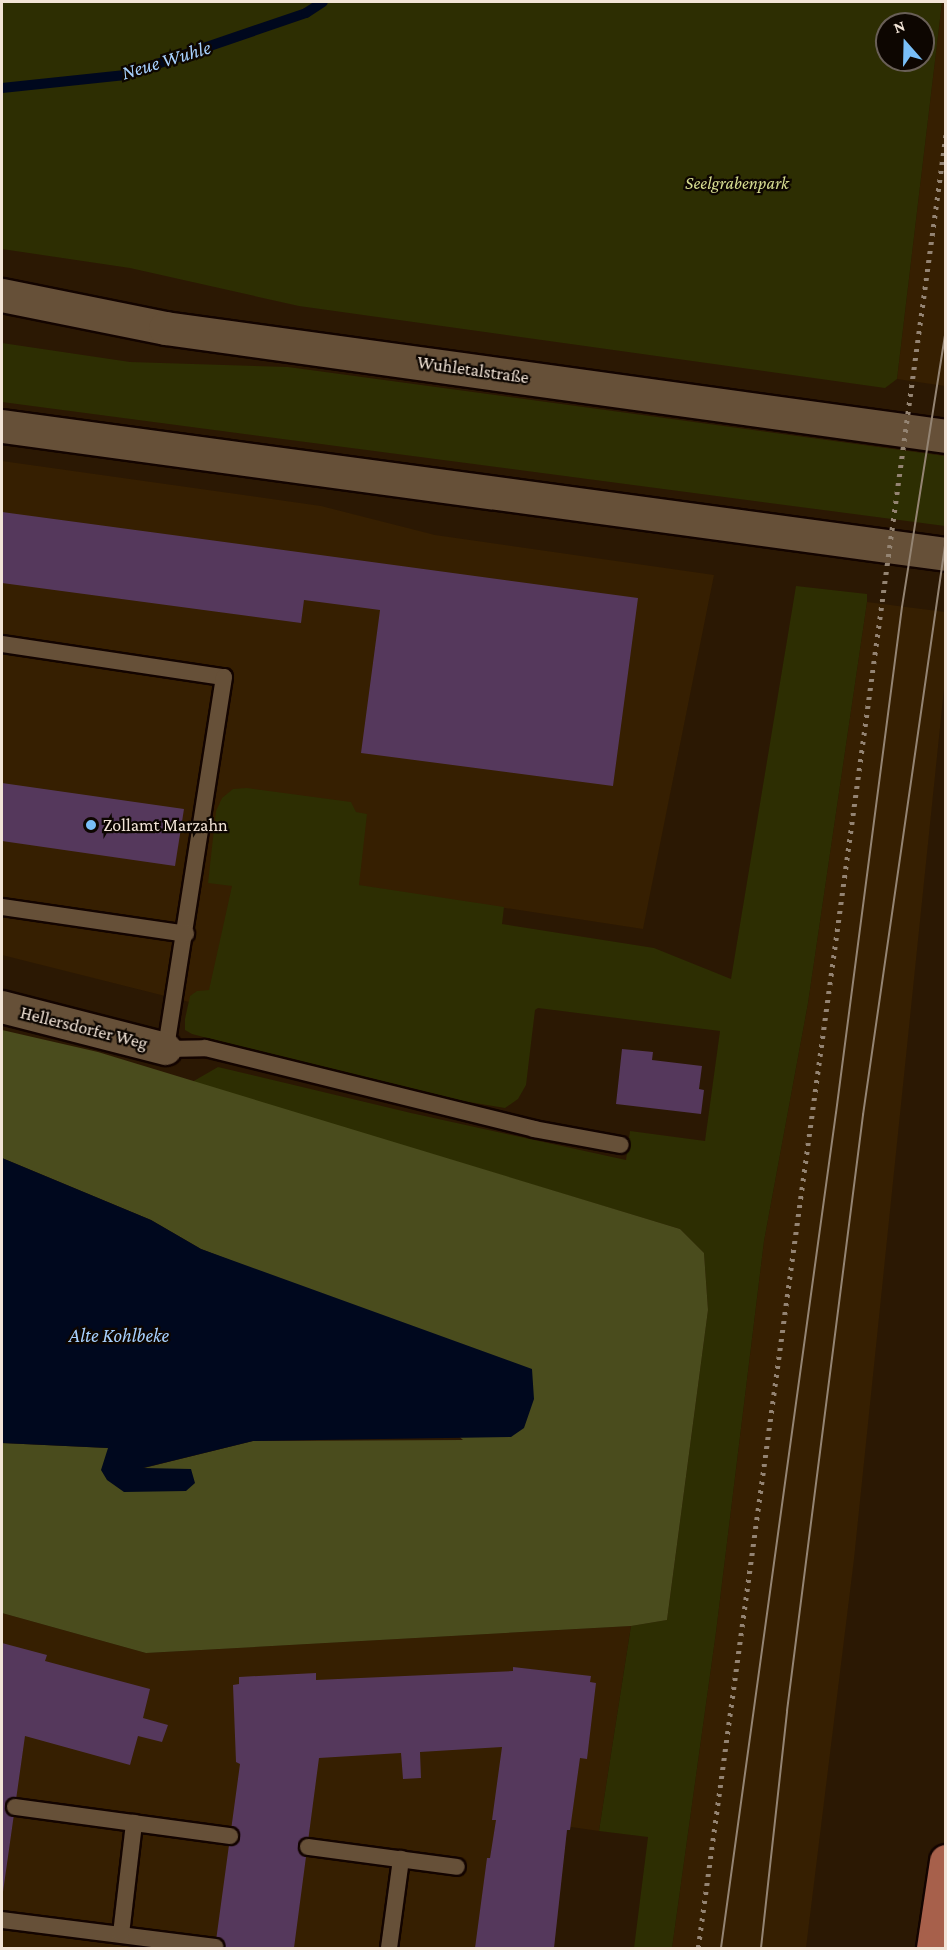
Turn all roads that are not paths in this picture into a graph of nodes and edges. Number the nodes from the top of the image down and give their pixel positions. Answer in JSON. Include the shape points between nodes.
{"nodes":[{"id":1,"x":2,"y":295,"type":"edge"},
{"id":2,"x":2,"y":426,"type":"edge"},
{"id":3,"x":945,"y":436,"type":"edge"},
{"id":4,"x":945,"y":554,"type":"edge"},
{"id":5,"x":2,"y":644,"type":"edge"},
{"id":6,"x":2,"y":908,"type":"edge"},
{"id":7,"x":186,"y":934,"type":"junction"},
{"id":8,"x":2,"y":1007,"type":"edge"},
{"id":9,"x":166,"y":1049,"type":"junction"},
{"id":10,"x":621,"y":1145,"type":"dead end"},
{"id":11,"x":15,"y":1807,"type":"dead end"},
{"id":12,"x":135,"y":1823,"type":"junction"},
{"id":13,"x":230,"y":1836,"type":"dead end"},
{"id":14,"x":308,"y":1847,"type":"dead end"},
{"id":15,"x":401,"y":1859,"type":"junction"},
{"id":16,"x":945,"y":1861,"type":"edge"},
{"id":17,"x":457,"y":1867,"type":"dead end"},
{"id":18,"x":2,"y":1920,"type":"edge"},
{"id":19,"x":121,"y":1934,"type":"junction"},
{"id":20,"x":215,"y":1947,"type":"edge"},
{"id":21,"x":389,"y":1948,"type":"edge"},
{"id":22,"x":933,"y":1948,"type":"edge"}],
"edges":[{"from":1,"to":3,"type":"main road","name":"Wuhletalstraße","via":[[165,328]]},
{"from":2,"to":4,"type":"main road"},
{"from":5,"to":7,"type":"lane","via":[[224,677]]},
{"from":6,"to":7,"type":"lane"},
{"from":7,"to":9,"type":"lane"},
{"from":8,"to":9,"type":"street","name":"Hellersdorfer Weg"},
{"from":9,"to":10,"type":"lane","via":[[205,1048],[534,1129]]},
{"from":11,"to":12,"type":"lane"},
{"from":12,"to":13,"type":"lane"},
{"from":12,"to":19,"type":"lane"},
{"from":14,"to":15,"type":"lane"},
{"from":15,"to":17,"type":"lane"},
{"from":15,"to":21,"type":"lane"},
{"from":16,"to":22,"type":"main road"},
{"from":18,"to":19,"type":"lane"},
{"from":19,"to":20,"type":"lane"}]}
